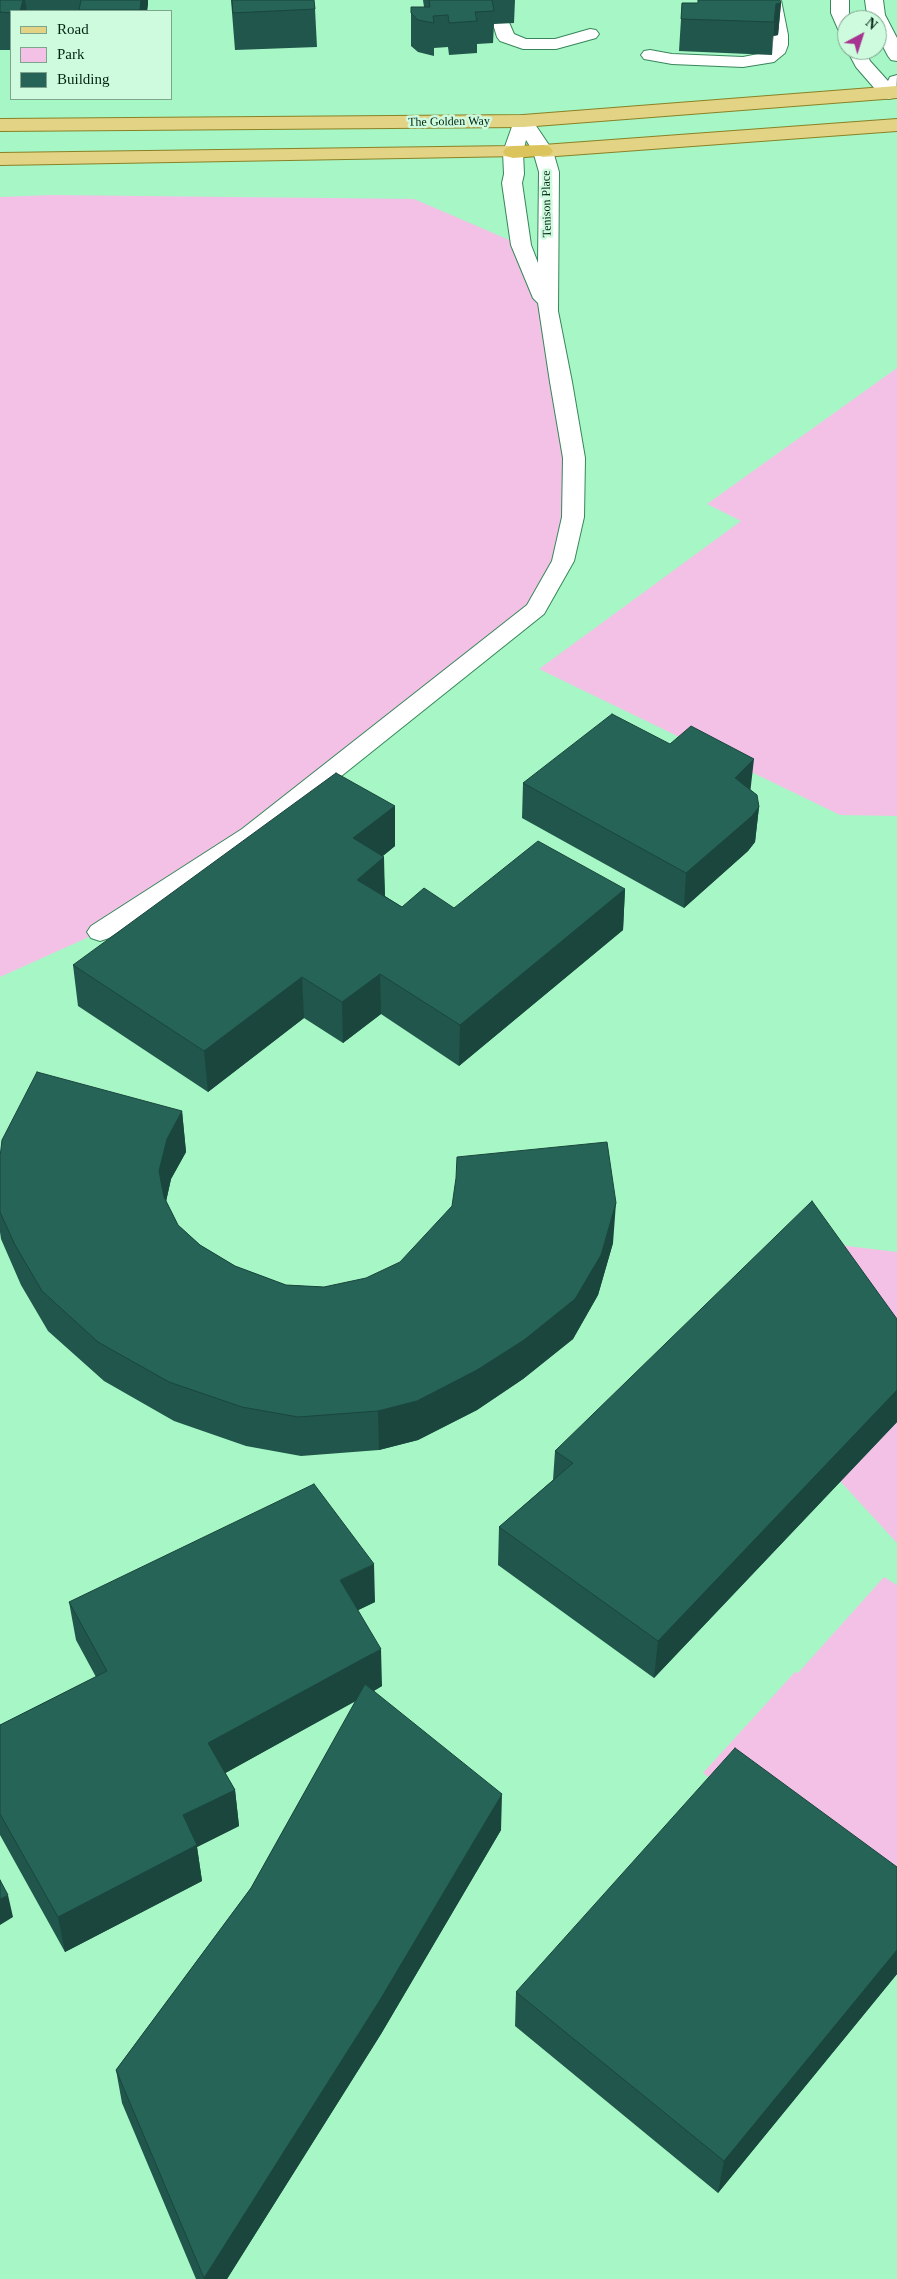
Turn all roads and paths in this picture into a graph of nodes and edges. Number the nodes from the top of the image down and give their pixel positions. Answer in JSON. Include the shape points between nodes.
{"nodes":[{"id":1,"x":772,"y":0,"type":"edge"},
{"id":2,"x":874,"y":0,"type":"edge"},
{"id":3,"x":500,"y":13,"type":"dead end"},
{"id":4,"x":590,"y":34,"type":"dead end"},
{"id":5,"x":650,"y":55,"type":"dead end"},
{"id":6,"x":897,"y":56,"type":"edge"},
{"id":7,"x":861,"y":60,"type":"edge"},
{"id":8,"x":895,"y":93,"type":"edge"},
{"id":9,"x":523,"y":121,"type":"junction"},
{"id":10,"x":0,"y":124,"type":"edge"},
{"id":11,"x":897,"y":125,"type":"edge"},
{"id":12,"x":543,"y":151,"type":"junction"},
{"id":13,"x":513,"y":152,"type":"junction"},
{"id":14,"x":0,"y":159,"type":"edge"},
{"id":15,"x":548,"y":311,"type":"junction"},
{"id":16,"x":100,"y":932,"type":"dead end"}],
"edges":[{"from":1,"to":5,"type":"street","via":[[779,45],[776,53],[768,58],[743,62]]},
{"from":2,"to":6,"type":"street","via":[[876,15]]},
{"from":3,"to":4,"type":"street","via":[[506,37],[523,44],[556,44]]},
{"from":7,"to":8,"type":"street"},
{"from":8,"to":9,"type":"main road","name":"The Golden Way"},
{"from":9,"to":10,"type":"main road","name":"The Golden Way"},
{"from":9,"to":12,"type":"street","name":"Tenison Place"},
{"from":9,"to":13,"type":"street","name":"Tenison Place"},
{"from":11,"to":12,"type":"main road"},
{"from":12,"to":13,"type":"highway"},
{"from":12,"to":15,"type":"street","name":"Tenison Place","via":[[549,172]]},
{"from":13,"to":14,"type":"main road"},
{"from":13,"to":15,"type":"street","name":"Tenison Place","via":[[512,183],[521,244]]},
{"from":15,"to":16,"type":"street","name":"Tenison Place","via":[[574,458],[573,518],[563,561],[536,609],[251,835]]}]}
